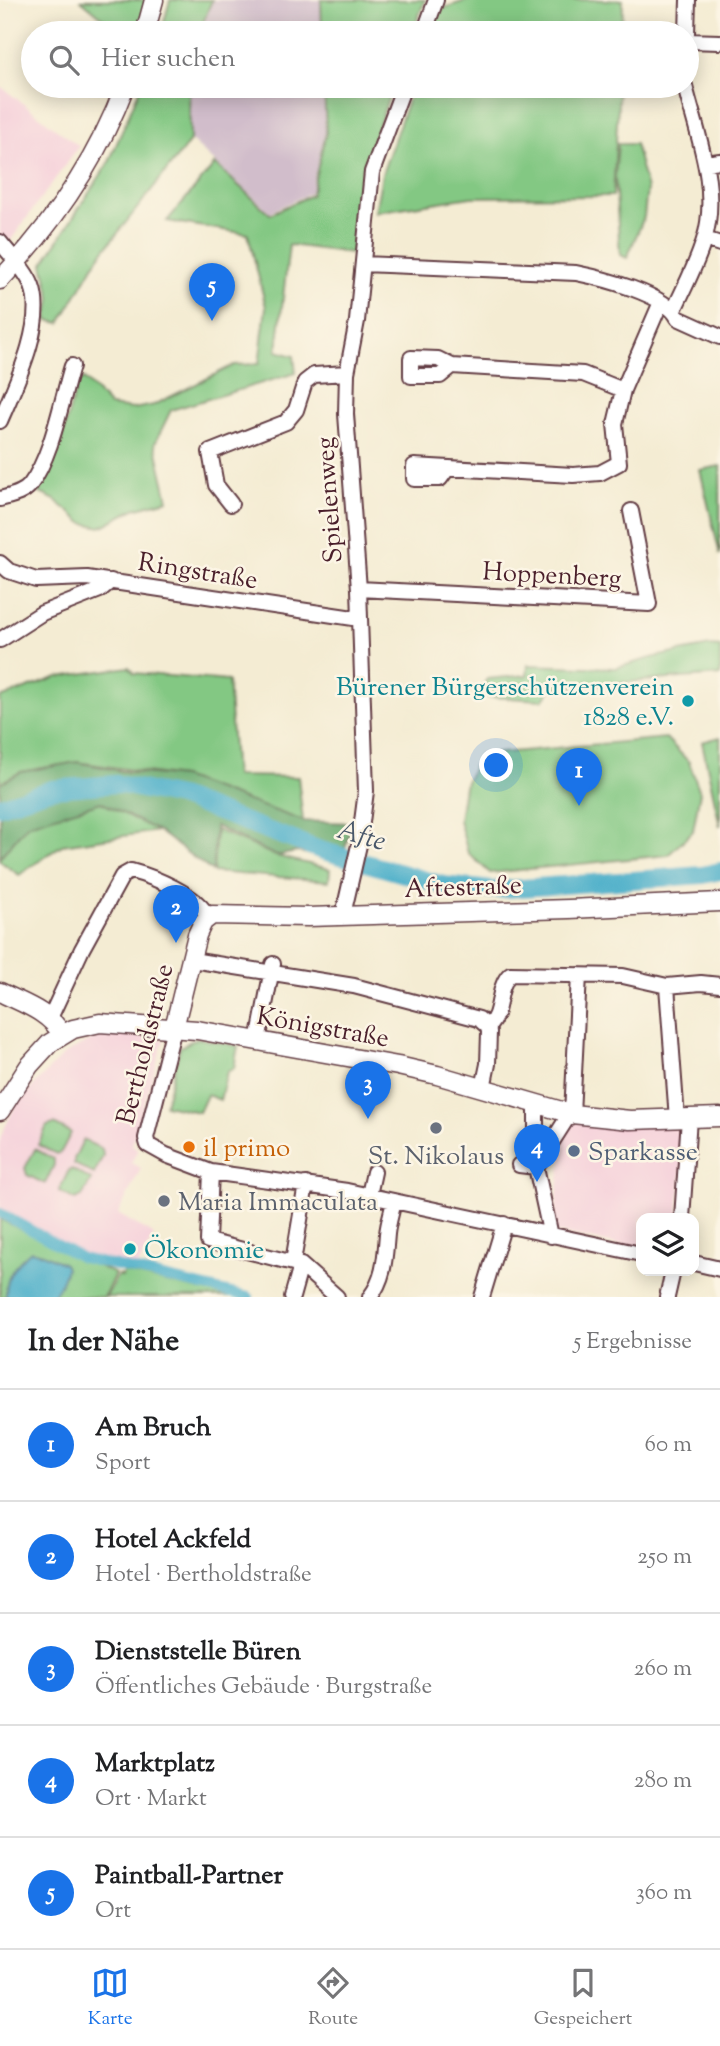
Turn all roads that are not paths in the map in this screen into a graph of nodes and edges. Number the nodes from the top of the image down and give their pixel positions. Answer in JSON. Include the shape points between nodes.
{"nodes":[{"id":1,"x":154,"y":0,"type":"edge"},
{"id":2,"x":436,"y":0,"type":"edge"},
{"id":3,"x":688,"y":0,"type":"edge"},
{"id":4,"x":148,"y":21,"type":"edge"},
{"id":5,"x":428,"y":21,"type":"edge"},
{"id":6,"x":687,"y":21,"type":"edge"},
{"id":7,"x":699,"y":41,"type":"edge"},
{"id":8,"x":720,"y":42,"type":"edge"},
{"id":9,"x":119,"y":98,"type":"edge"},
{"id":10,"x":400,"y":98,"type":"edge"},
{"id":11,"x":689,"y":98,"type":"edge"},
{"id":12,"x":713,"y":162,"type":"edge"},
{"id":13,"x":705,"y":239,"type":"junction"},
{"id":14,"x":0,"y":242,"type":"edge"},
{"id":15,"x":720,"y":244,"type":"edge"},
{"id":16,"x":16,"y":263,"type":"junction"},
{"id":17,"x":363,"y":264,"type":"junction"},
{"id":18,"x":0,"y":280,"type":"edge"},
{"id":19,"x":661,"y":302,"type":"junction"},
{"id":20,"x":674,"y":310,"type":"junction"},
{"id":21,"x":720,"y":337,"type":"edge"},
{"id":22,"x":72,"y":366,"type":"dead end"},
{"id":23,"x":453,"y":366,"type":"dead end"},
{"id":24,"x":347,"y":373,"type":"junction"},
{"id":25,"x":623,"y":390,"type":"junction"},
{"id":26,"x":0,"y":421,"type":"edge"},
{"id":27,"x":448,"y":468,"type":"dead end"},
{"id":28,"x":0,"y":499,"type":"edge"},
{"id":29,"x":231,"y":504,"type":"dead end"},
{"id":30,"x":631,"y":511,"type":"dead end"},
{"id":31,"x":0,"y":563,"type":"edge"},
{"id":32,"x":111,"y":581,"type":"junction"},
{"id":33,"x":359,"y":589,"type":"junction"},
{"id":34,"x":360,"y":619,"type":"junction"},
{"id":35,"x":0,"y":640,"type":"edge"},
{"id":36,"x":720,"y":902,"type":"edge"},
{"id":37,"x":345,"y":916,"type":"junction"},
{"id":38,"x":208,"y":917,"type":"junction"},
{"id":39,"x":192,"y":960,"type":"junction"},
{"id":40,"x":273,"y":968,"type":"junction"},
{"id":41,"x":579,"y":975,"type":"junction"},
{"id":42,"x":720,"y":985,"type":"edge"},
{"id":43,"x":667,"y":986,"type":"junction"},
{"id":44,"x":0,"y":992,"type":"edge"},
{"id":45,"x":50,"y":1018,"type":"junction"},
{"id":46,"x":488,"y":1027,"type":"junction"},
{"id":47,"x":174,"y":1028,"type":"junction"},
{"id":48,"x":62,"y":1034,"type":"junction"},
{"id":49,"x":258,"y":1041,"type":"junction"},
{"id":50,"x":483,"y":1088,"type":"junction"},
{"id":51,"x":536,"y":1105,"type":"junction"},
{"id":52,"x":0,"y":1111,"type":"edge"},
{"id":53,"x":572,"y":1114,"type":"junction"},
{"id":54,"x":720,"y":1117,"type":"edge"},
{"id":55,"x":683,"y":1119,"type":"junction"},
{"id":56,"x":519,"y":1165,"type":"dead end"},
{"id":57,"x":536,"y":1167,"type":"junction"},
{"id":58,"x":211,"y":1172,"type":"junction"},
{"id":59,"x":374,"y":1172,"type":"dead end"},
{"id":60,"x":306,"y":1184,"type":"junction"},
{"id":61,"x":369,"y":1195,"type":"junction"},
{"id":62,"x":394,"y":1201,"type":"junction"},
{"id":63,"x":682,"y":1213,"type":"edge"},
{"id":64,"x":504,"y":1224,"type":"junction"},
{"id":65,"x":551,"y":1236,"type":"junction"},
{"id":66,"x":636,"y":1253,"type":"edge"},
{"id":67,"x":699,"y":1264,"type":"edge"},
{"id":68,"x":298,"y":1265,"type":"junction"},
{"id":69,"x":720,"y":1269,"type":"edge"},
{"id":70,"x":672,"y":1276,"type":"edge"},
{"id":71,"x":292,"y":1297,"type":"edge"},
{"id":72,"x":322,"y":1297,"type":"edge"},
{"id":73,"x":337,"y":1297,"type":"edge"},
{"id":74,"x":370,"y":1297,"type":"edge"},
{"id":75,"x":482,"y":1297,"type":"edge"},
{"id":76,"x":667,"y":1297,"type":"edge"}],
"edges":[{"from":1,"to":4,"type":"main road"},
{"from":2,"to":5,"type":"street"},
{"from":3,"to":6,"type":"street"},
{"from":7,"to":8,"type":"street"},
{"from":9,"to":16,"type":"main road","via":[[93,155]]},
{"from":10,"to":17,"type":"street","name":"Spielenweg","via":[[372,172]]},
{"from":11,"to":12,"type":"street"},
{"from":12,"to":13,"type":"street"},
{"from":13,"to":15,"type":"street"},
{"from":13,"to":20,"type":"street"},
{"from":14,"to":16,"type":"street"},
{"from":16,"to":18,"type":"main road"},
{"from":16,"to":26,"type":"street","via":[[31,283],[36,312]]},
{"from":17,"to":19,"type":"street","via":[[576,273],[599,277]]},
{"from":17,"to":24,"type":"street","name":"Spielenweg"},
{"from":19,"to":20,"type":"street"},
{"from":19,"to":25,"type":"street"},
{"from":20,"to":21,"type":"street","via":[[678,318]]},
{"from":22,"to":28,"type":"street","via":[[46,453],[29,487]]},
{"from":23,"to":25,"type":"street","via":[[583,374]]},
{"from":24,"to":29,"type":"street","via":[[313,375],[286,422],[210,452],[216,485]]},
{"from":24,"to":33,"type":"street","name":"Spielenweg"},
{"from":25,"to":27,"type":"street","via":[[615,424],[619,463],[600,473]]},
{"from":30,"to":33,"type":"street","name":"Hoppenberg","via":[[649,604]]},
{"from":31,"to":32,"type":"street","via":[[36,580]]},
{"from":32,"to":34,"type":"street","name":"Ringstraße"},
{"from":32,"to":35,"type":"street","name":"Ringstraße","via":[[100,590],[41,613]]},
{"from":33,"to":34,"type":"street","name":"Spielenweg"},
{"from":34,"to":37,"type":"street","name":"Spielenweg","via":[[366,791]]},
{"from":36,"to":37,"type":"main road","name":"Aftestraße"},
{"from":37,"to":38,"type":"main road","name":"Aftestraße"},
{"from":38,"to":39,"type":"main road","name":"Bertholdstraße","via":[[200,928]]},
{"from":38,"to":45,"type":"street","via":[[196,901],[148,875],[131,871],[122,876]]},
{"from":39,"to":40,"type":"street"},
{"from":39,"to":47,"type":"main road","name":"Bertholdstraße"},
{"from":40,"to":46,"type":"street","via":[[452,1010]]},
{"from":40,"to":49,"type":"street"},
{"from":41,"to":43,"type":"street","via":[[623,976]]},
{"from":41,"to":46,"type":"street","via":[[510,974]]},
{"from":41,"to":53,"type":"street"},
{"from":42,"to":43,"type":"street"},
{"from":43,"to":55,"type":"street"},
{"from":44,"to":45,"type":"main road"},
{"from":45,"to":48,"type":"main road"},
{"from":46,"to":50,"type":"street"},
{"from":47,"to":48,"type":"main road","name":"Königstraße","via":[[92,1023]]},
{"from":47,"to":49,"type":"main road","name":"Königstraße"},
{"from":47,"to":58,"type":"street","name":"Bertholdstraße","via":[[146,1138],[148,1145],[166,1155]]},
{"from":48,"to":52,"type":"main road","via":[[40,1053]]},
{"from":49,"to":50,"type":"main road","name":"Königstraße","via":[[398,1066]]},
{"from":50,"to":51,"type":"main road","name":"Königstraße"},
{"from":51,"to":53,"type":"main road","name":"Königstraße"},
{"from":51,"to":57,"type":"street"},
{"from":53,"to":55,"type":"main road","name":"Königstraße"},
{"from":53,"to":57,"type":"street"},
{"from":54,"to":55,"type":"main road","name":"Königstraße"},
{"from":55,"to":63,"type":"street"},
{"from":56,"to":57,"type":"street"},
{"from":57,"to":65,"type":"street"},
{"from":58,"to":60,"type":"street"},
{"from":58,"to":68,"type":"street","via":[[208,1241]]},
{"from":59,"to":61,"type":"street"},
{"from":60,"to":61,"type":"street"},
{"from":60,"to":68,"type":"street"},
{"from":61,"to":62,"type":"street"},
{"from":62,"to":64,"type":"street"},
{"from":62,"to":74,"type":"street","via":[[384,1266]]},
{"from":64,"to":65,"type":"street"},
{"from":64,"to":75,"type":"street"},
{"from":65,"to":66,"type":"street"},
{"from":67,"to":69,"type":"street"},
{"from":68,"to":71,"type":"street"},
{"from":68,"to":72,"type":"street"},
{"from":68,"to":73,"type":"street"},
{"from":70,"to":76,"type":"street"}]}
